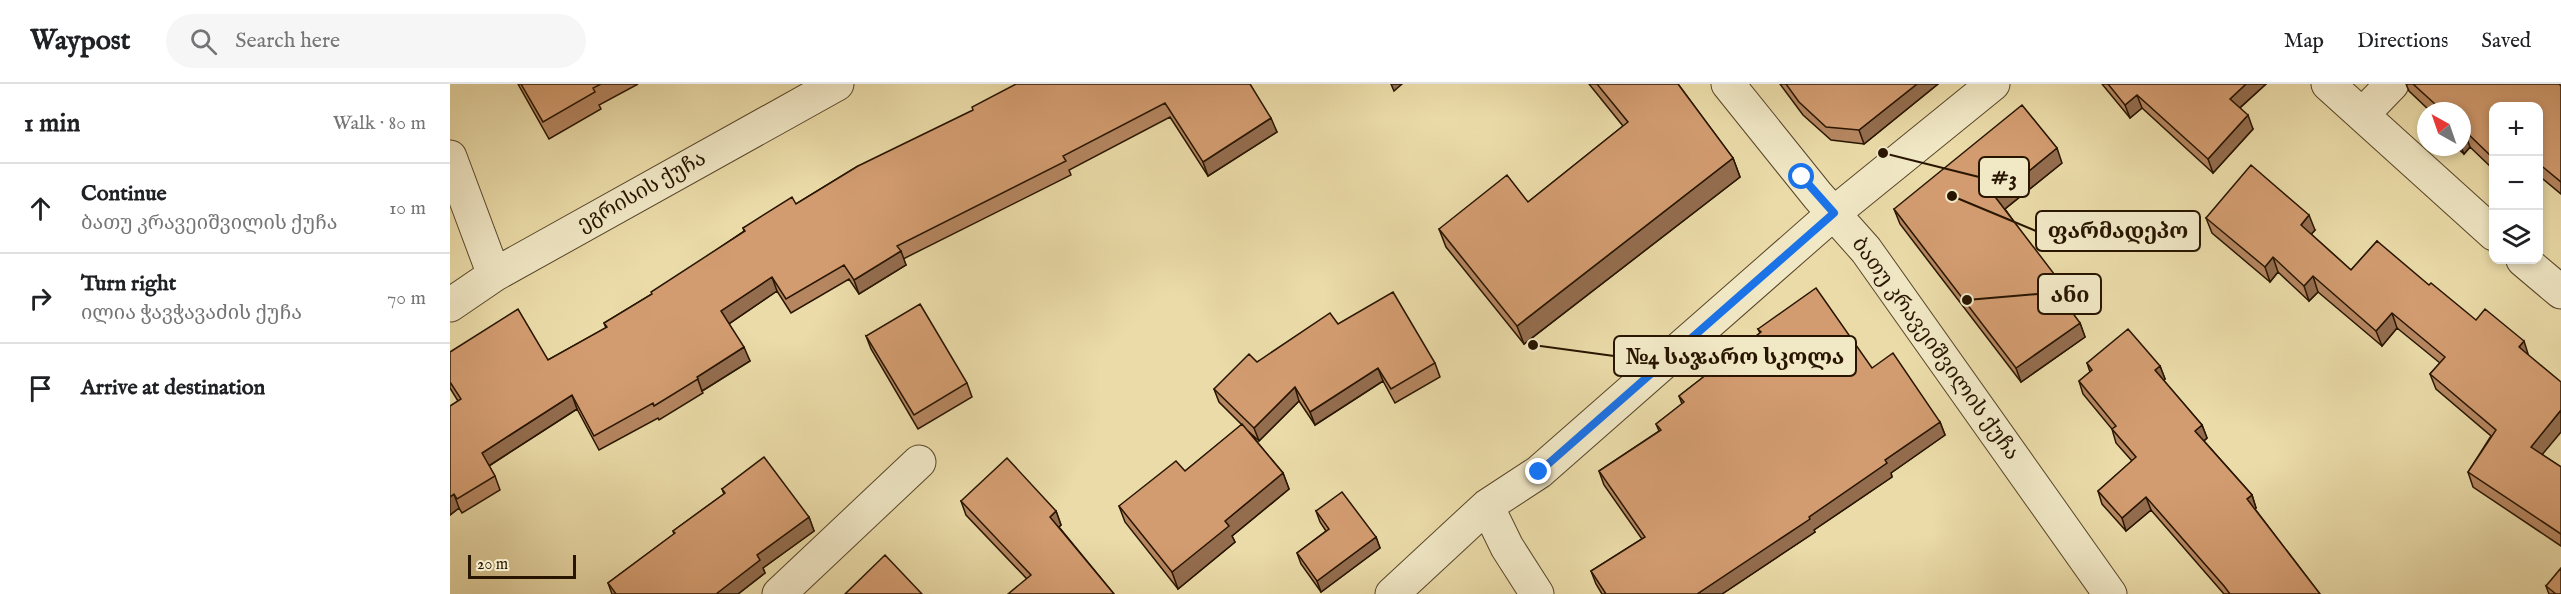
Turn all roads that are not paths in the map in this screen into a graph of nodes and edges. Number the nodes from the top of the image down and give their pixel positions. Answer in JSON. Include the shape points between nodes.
{"nodes":[{"id":1,"x":837,"y":84,"type":"edge"},
{"id":2,"x":1728,"y":84,"type":"edge"},
{"id":3,"x":1993,"y":84,"type":"edge"},
{"id":4,"x":2328,"y":84,"type":"edge"},
{"id":5,"x":2392,"y":84,"type":"edge"},
{"id":6,"x":2363,"y":114,"type":"junction"},
{"id":7,"x":450,"y":157,"type":"edge"},
{"id":8,"x":1834,"y":213,"type":"junction"},
{"id":9,"x":2489,"y":230,"type":"edge"},
{"id":10,"x":2528,"y":264,"type":"edge"},
{"id":11,"x":494,"y":275,"type":"junction"},
{"id":12,"x":2561,"y":292,"type":"edge"},
{"id":13,"x":450,"y":305,"type":"edge"},
{"id":14,"x":919,"y":462,"type":"dead end"},
{"id":15,"x":1487,"y":506,"type":"junction"},
{"id":16,"x":779,"y":594,"type":"edge"},
{"id":17,"x":1392,"y":594,"type":"edge"},
{"id":18,"x":1537,"y":594,"type":"edge"},
{"id":19,"x":2109,"y":594,"type":"edge"}],
"edges":[{"from":1,"to":11,"type":"street","name":"ეგრისის ქუჩა"},
{"from":2,"to":8,"type":"street","name":"ბათუ კრავეიშვილის ქუჩა"},
{"from":3,"to":8,"type":"street"},
{"from":4,"to":6,"type":"street"},
{"from":5,"to":6,"type":"street"},
{"from":6,"to":9,"type":"street"},
{"from":7,"to":11,"type":"street"},
{"from":8,"to":15,"type":"street","via":[[1539,472]]},
{"from":8,"to":19,"type":"street","name":"ბათუ კრავეიშვილის ქუჩა","via":[[1866,250]]},
{"from":10,"to":12,"type":"street"},
{"from":11,"to":13,"type":"street","name":"ეგრისის ქუჩა"},
{"from":14,"to":16,"type":"street"},
{"from":15,"to":17,"type":"street"},
{"from":15,"to":18,"type":"street"}]}
